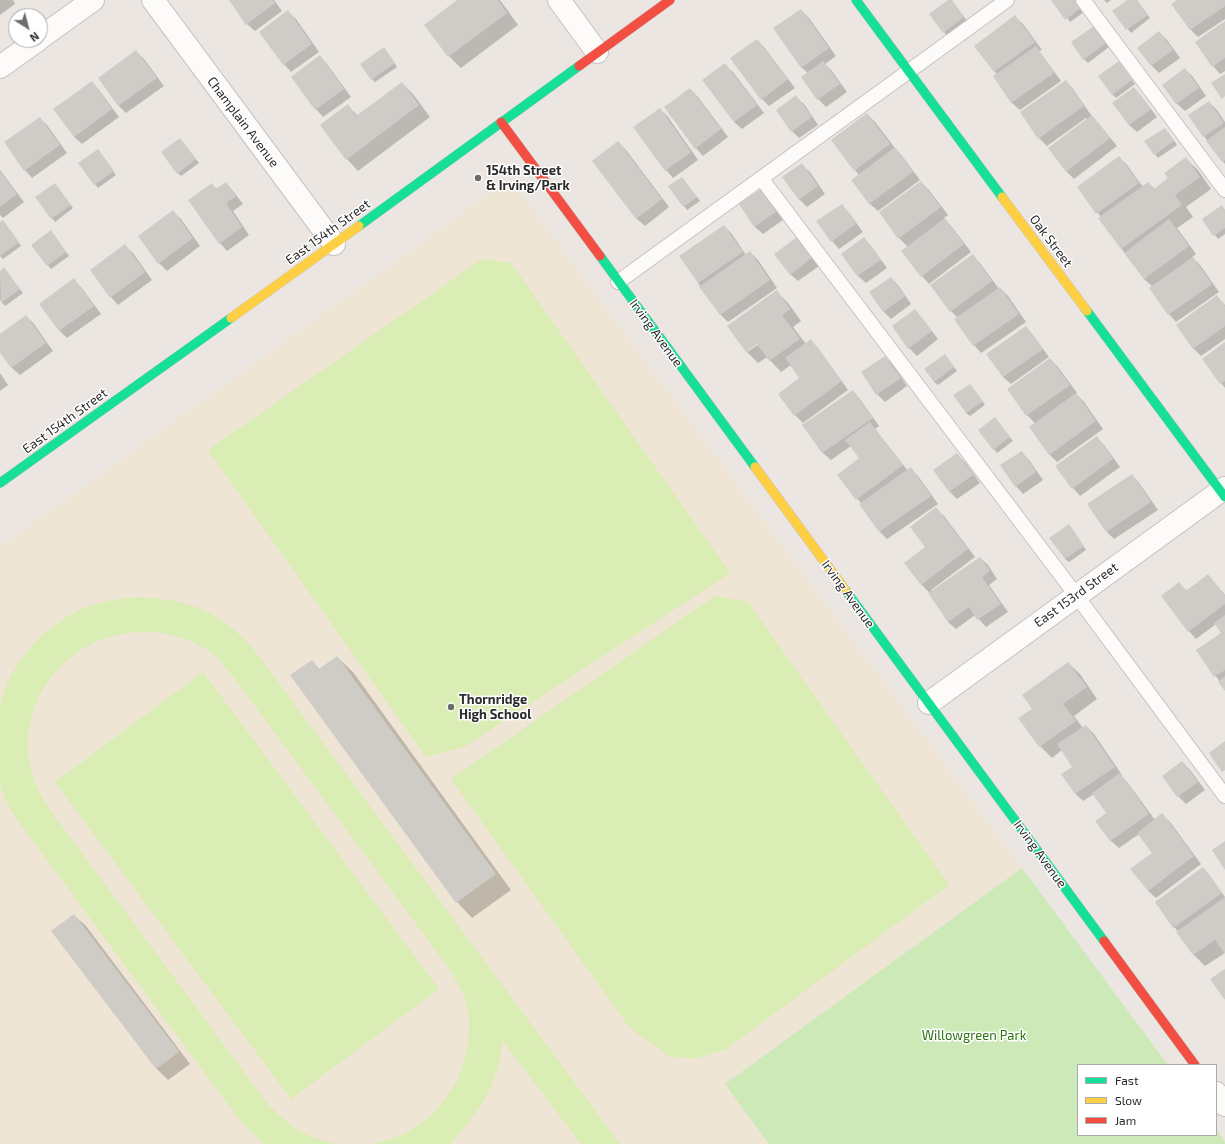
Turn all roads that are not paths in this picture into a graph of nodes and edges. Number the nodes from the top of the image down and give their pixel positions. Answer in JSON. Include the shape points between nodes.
{"nodes":[{"id":1,"x":93,"y":0,"type":"edge"},
{"id":2,"x":153,"y":0,"type":"edge"},
{"id":3,"x":559,"y":0,"type":"edge"},
{"id":4,"x":670,"y":0,"type":"edge"},
{"id":5,"x":856,"y":0,"type":"edge"},
{"id":6,"x":1007,"y":0,"type":"edge"},
{"id":7,"x":1083,"y":0,"type":"edge"},
{"id":8,"x":48,"y":32,"type":"edge"},
{"id":9,"x":26,"y":48,"type":"edge"},
{"id":10,"x":597,"y":52,"type":"junction"},
{"id":11,"x":0,"y":67,"type":"edge"},
{"id":12,"x":909,"y":71,"type":"junction"},
{"id":13,"x":501,"y":122,"type":"junction"},
{"id":14,"x":761,"y":178,"type":"junction"},
{"id":15,"x":1225,"y":190,"type":"edge"},
{"id":16,"x":334,"y":244,"type":"junction"},
{"id":17,"x":618,"y":282,"type":"junction"},
{"id":18,"x":0,"y":483,"type":"edge"},
{"id":19,"x":1224,"y":492,"type":"edge"},
{"id":20,"x":1076,"y":595,"type":"junction"},
{"id":21,"x":929,"y":703,"type":"junction"},
{"id":22,"x":1225,"y":796,"type":"edge"},
{"id":23,"x":1195,"y":1064,"type":"edge"},
{"id":24,"x":1217,"y":1094,"type":"edge"},
{"id":25,"x":1225,"y":1105,"type":"edge"}],
"edges":[{"from":1,"to":8,"type":"street"},
{"from":2,"to":16,"type":"street","name":"Champlain Avenue"},
{"from":3,"to":10,"type":"street"},
{"from":4,"to":10,"type":"street","name":"East 154th Street"},
{"from":5,"to":12,"type":"street","name":"Oak Street"},
{"from":6,"to":12,"type":"lane"},
{"from":7,"to":15,"type":"lane"},
{"from":9,"to":11,"type":"street"},
{"from":10,"to":13,"type":"street","name":"East 154th Street"},
{"from":12,"to":14,"type":"lane"},
{"from":12,"to":19,"type":"street","name":"Oak Street"},
{"from":13,"to":16,"type":"street","name":"East 154th Street"},
{"from":13,"to":17,"type":"street","name":"Irving Avenue"},
{"from":14,"to":17,"type":"lane"},
{"from":14,"to":20,"type":"lane"},
{"from":16,"to":18,"type":"street","name":"East 154th Street"},
{"from":17,"to":21,"type":"street","name":"Irving Avenue"},
{"from":19,"to":20,"type":"street","name":"East 153rd Street"},
{"from":20,"to":21,"type":"street","name":"East 153rd Street"},
{"from":20,"to":22,"type":"lane"},
{"from":21,"to":23,"type":"street","name":"Irving Avenue"},
{"from":24,"to":25,"type":"street"}]}
